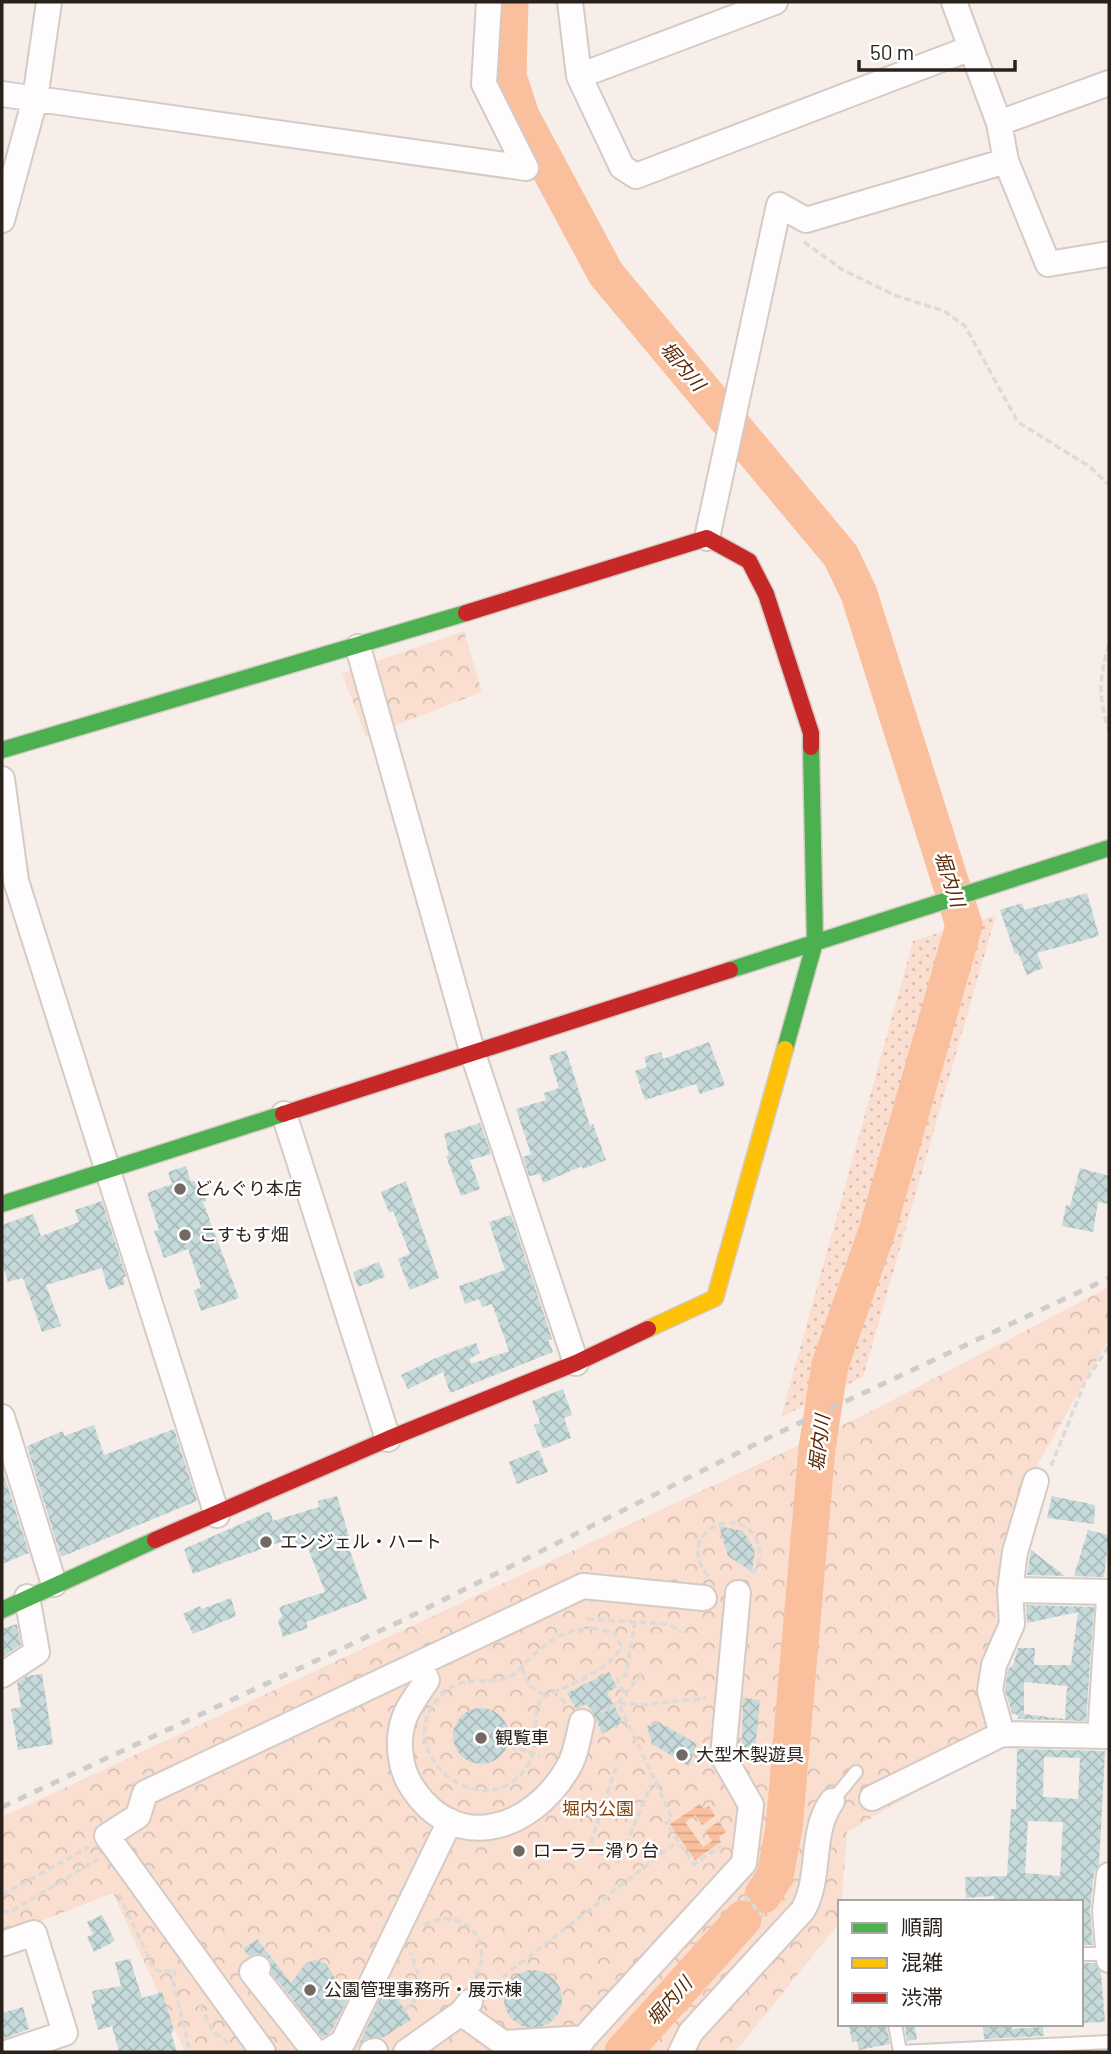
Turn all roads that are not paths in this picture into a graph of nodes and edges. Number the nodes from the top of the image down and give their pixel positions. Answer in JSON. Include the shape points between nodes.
{"nodes":[{"id":1,"x":49,"y":2,"type":"edge"},
{"id":2,"x":489,"y":2,"type":"edge"},
{"id":3,"x":570,"y":2,"type":"edge"},
{"id":4,"x":775,"y":2,"type":"edge"},
{"id":5,"x":954,"y":2,"type":"edge"},
{"id":6,"x":971,"y":48,"type":"junction"},
{"id":7,"x":579,"y":76,"type":"junction"},
{"id":8,"x":1109,"y":83,"type":"edge"},
{"id":9,"x":2,"y":94,"type":"edge"},
{"id":10,"x":35,"y":99,"type":"junction"},
{"id":11,"x":999,"y":123,"type":"junction"},
{"id":12,"x":1006,"y":161,"type":"junction"},
{"id":13,"x":2,"y":220,"type":"edge"},
{"id":14,"x":1109,"y":254,"type":"edge"},
{"id":15,"x":707,"y":538,"type":"junction"},
{"id":16,"x":358,"y":647,"type":"junction"},
{"id":17,"x":2,"y":750,"type":"edge"},
{"id":18,"x":2,"y":779,"type":"edge"},
{"id":19,"x":1109,"y":848,"type":"edge"},
{"id":20,"x":815,"y":942,"type":"junction"},
{"id":21,"x":473,"y":1054,"type":"junction"},
{"id":22,"x":284,"y":1114,"type":"junction"},
{"id":23,"x":106,"y":1171,"type":"junction"},
{"id":24,"x":2,"y":1204,"type":"edge"},
{"id":25,"x":576,"y":1363,"type":"junction"},
{"id":26,"x":2,"y":1417,"type":"edge"},
{"id":27,"x":388,"y":1439,"type":"junction"},
{"id":28,"x":1036,"y":1481,"type":"road end"},
{"id":29,"x":216,"y":1515,"type":"junction"},
{"id":30,"x":54,"y":1584,"type":"junction"},
{"id":31,"x":1010,"y":1590,"type":"junction"},
{"id":32,"x":1109,"y":1592,"type":"edge"},
{"id":33,"x":27,"y":1597,"type":"junction"},
{"id":34,"x":1109,"y":1598,"type":"edge"},
{"id":35,"x":2,"y":1610,"type":"edge"},
{"id":36,"x":420,"y":1664,"type":"junction"},
{"id":37,"x":2,"y":1675,"type":"edge"},
{"id":38,"x":582,"y":1722,"type":"road end"},
{"id":39,"x":1002,"y":1734,"type":"junction"},
{"id":40,"x":1105,"y":1736,"type":"edge"},
{"id":41,"x":856,"y":1772,"type":"dead end"},
{"id":42,"x":872,"y":1798,"type":"dead end"},
{"id":43,"x":832,"y":1801,"type":"joint"},
{"id":44,"x":450,"y":1821,"type":"junction"},
{"id":45,"x":1109,"y":1875,"type":"edge"},
{"id":46,"x":2,"y":1944,"type":"edge"},
{"id":47,"x":1083,"y":1954,"type":"edge"},
{"id":48,"x":1108,"y":1954,"type":"edge"},
{"id":49,"x":1109,"y":1960,"type":"edge"},
{"id":50,"x":258,"y":1968,"type":"dead end"},
{"id":51,"x":895,"y":2026,"type":"edge"},
{"id":52,"x":1109,"y":2042,"type":"edge"},
{"id":53,"x":579,"y":2045,"type":"edge"},
{"id":54,"x":538,"y":2047,"type":"edge"},
{"id":55,"x":340,"y":2049,"type":"edge"},
{"id":56,"x":9,"y":2052,"type":"edge"},
{"id":57,"x":264,"y":2052,"type":"edge"},
{"id":58,"x":315,"y":2052,"type":"edge"},
{"id":59,"x":405,"y":2052,"type":"edge"},
{"id":60,"x":681,"y":2052,"type":"edge"}],
"edges":[{"from":1,"to":10,"type":"street"},
{"from":2,"to":10,"type":"street","via":[[484,84],[526,168]]},
{"from":3,"to":7,"type":"street"},
{"from":4,"to":7,"type":"street"},
{"from":5,"to":6,"type":"street"},
{"from":6,"to":7,"type":"street","via":[[636,176],[622,167]]},
{"from":6,"to":11,"type":"street"},
{"from":8,"to":11,"type":"street"},
{"from":9,"to":10,"type":"street"},
{"from":10,"to":13,"type":"street"},
{"from":11,"to":12,"type":"street"},
{"from":12,"to":14,"type":"street","via":[[1048,264]]},
{"from":12,"to":15,"type":"street","via":[[806,220],[779,205]]},
{"from":15,"to":16,"type":"street"},
{"from":15,"to":20,"type":"street","via":[[749,561],[766,594],[811,733]]},
{"from":16,"to":17,"type":"street"},
{"from":16,"to":21,"type":"street"},
{"from":18,"to":23,"type":"street","via":[[16,881]]},
{"from":19,"to":20,"type":"street"},
{"from":20,"to":21,"type":"street"},
{"from":20,"to":25,"type":"street","via":[[715,1298]]},
{"from":21,"to":22,"type":"street"},
{"from":21,"to":25,"type":"street"},
{"from":22,"to":23,"type":"street"},
{"from":22,"to":27,"type":"street"},
{"from":23,"to":24,"type":"street"},
{"from":23,"to":29,"type":"street"},
{"from":25,"to":27,"type":"street"},
{"from":26,"to":30,"type":"street"},
{"from":27,"to":29,"type":"street"},
{"from":28,"to":31,"type":"street","via":[[1015,1552]]},
{"from":29,"to":30,"type":"street"},
{"from":30,"to":33,"type":"street"},
{"from":31,"to":32,"type":"street"},
{"from":31,"to":39,"type":"street","via":[[1012,1624],[994,1665],[990,1691]]},
{"from":33,"to":35,"type":"street"},
{"from":33,"to":37,"type":"street","via":[[37,1653]]},
{"from":34,"to":40,"type":"street"},
{"from":36,"to":44,"type":"street","via":[[427,1680],[403,1721],[400,1751],[405,1776],[419,1800]]},
{"from":36,"to":53,"type":"street","via":[[583,1586],[717,1593],[733,1642],[723,1756],[751,1805],[744,1863]]},
{"from":36,"to":57,"type":"street","via":[[145,1793],[138,1816],[107,1836],[103,1848],[138,1881],[184,1962]]},
{"from":38,"to":44,"type":"street","via":[[570,1764],[539,1805],[517,1820],[492,1828]]},
{"from":39,"to":40,"type":"street"},
{"from":39,"to":42,"type":"street"},
{"from":41,"to":43,"type":"lane"},
{"from":43,"to":60,"type":"street","via":[[818,1834],[813,1894],[691,2032]]},
{"from":44,"to":55,"type":"street"},
{"from":45,"to":48,"type":"street","via":[[1105,1911]]},
{"from":46,"to":56,"type":"street","via":[[34,1933],[65,2033]]},
{"from":47,"to":48,"type":"lane"},
{"from":48,"to":49,"type":"street"},
{"from":50,"to":58,"type":"street","via":[[252,1972]]},
{"from":51,"to":52,"type":"lane","via":[[900,2052]]},
{"from":53,"to":54,"type":"street"},
{"from":54,"to":59,"type":"street","via":[[503,2043],[467,1999]]}]}
